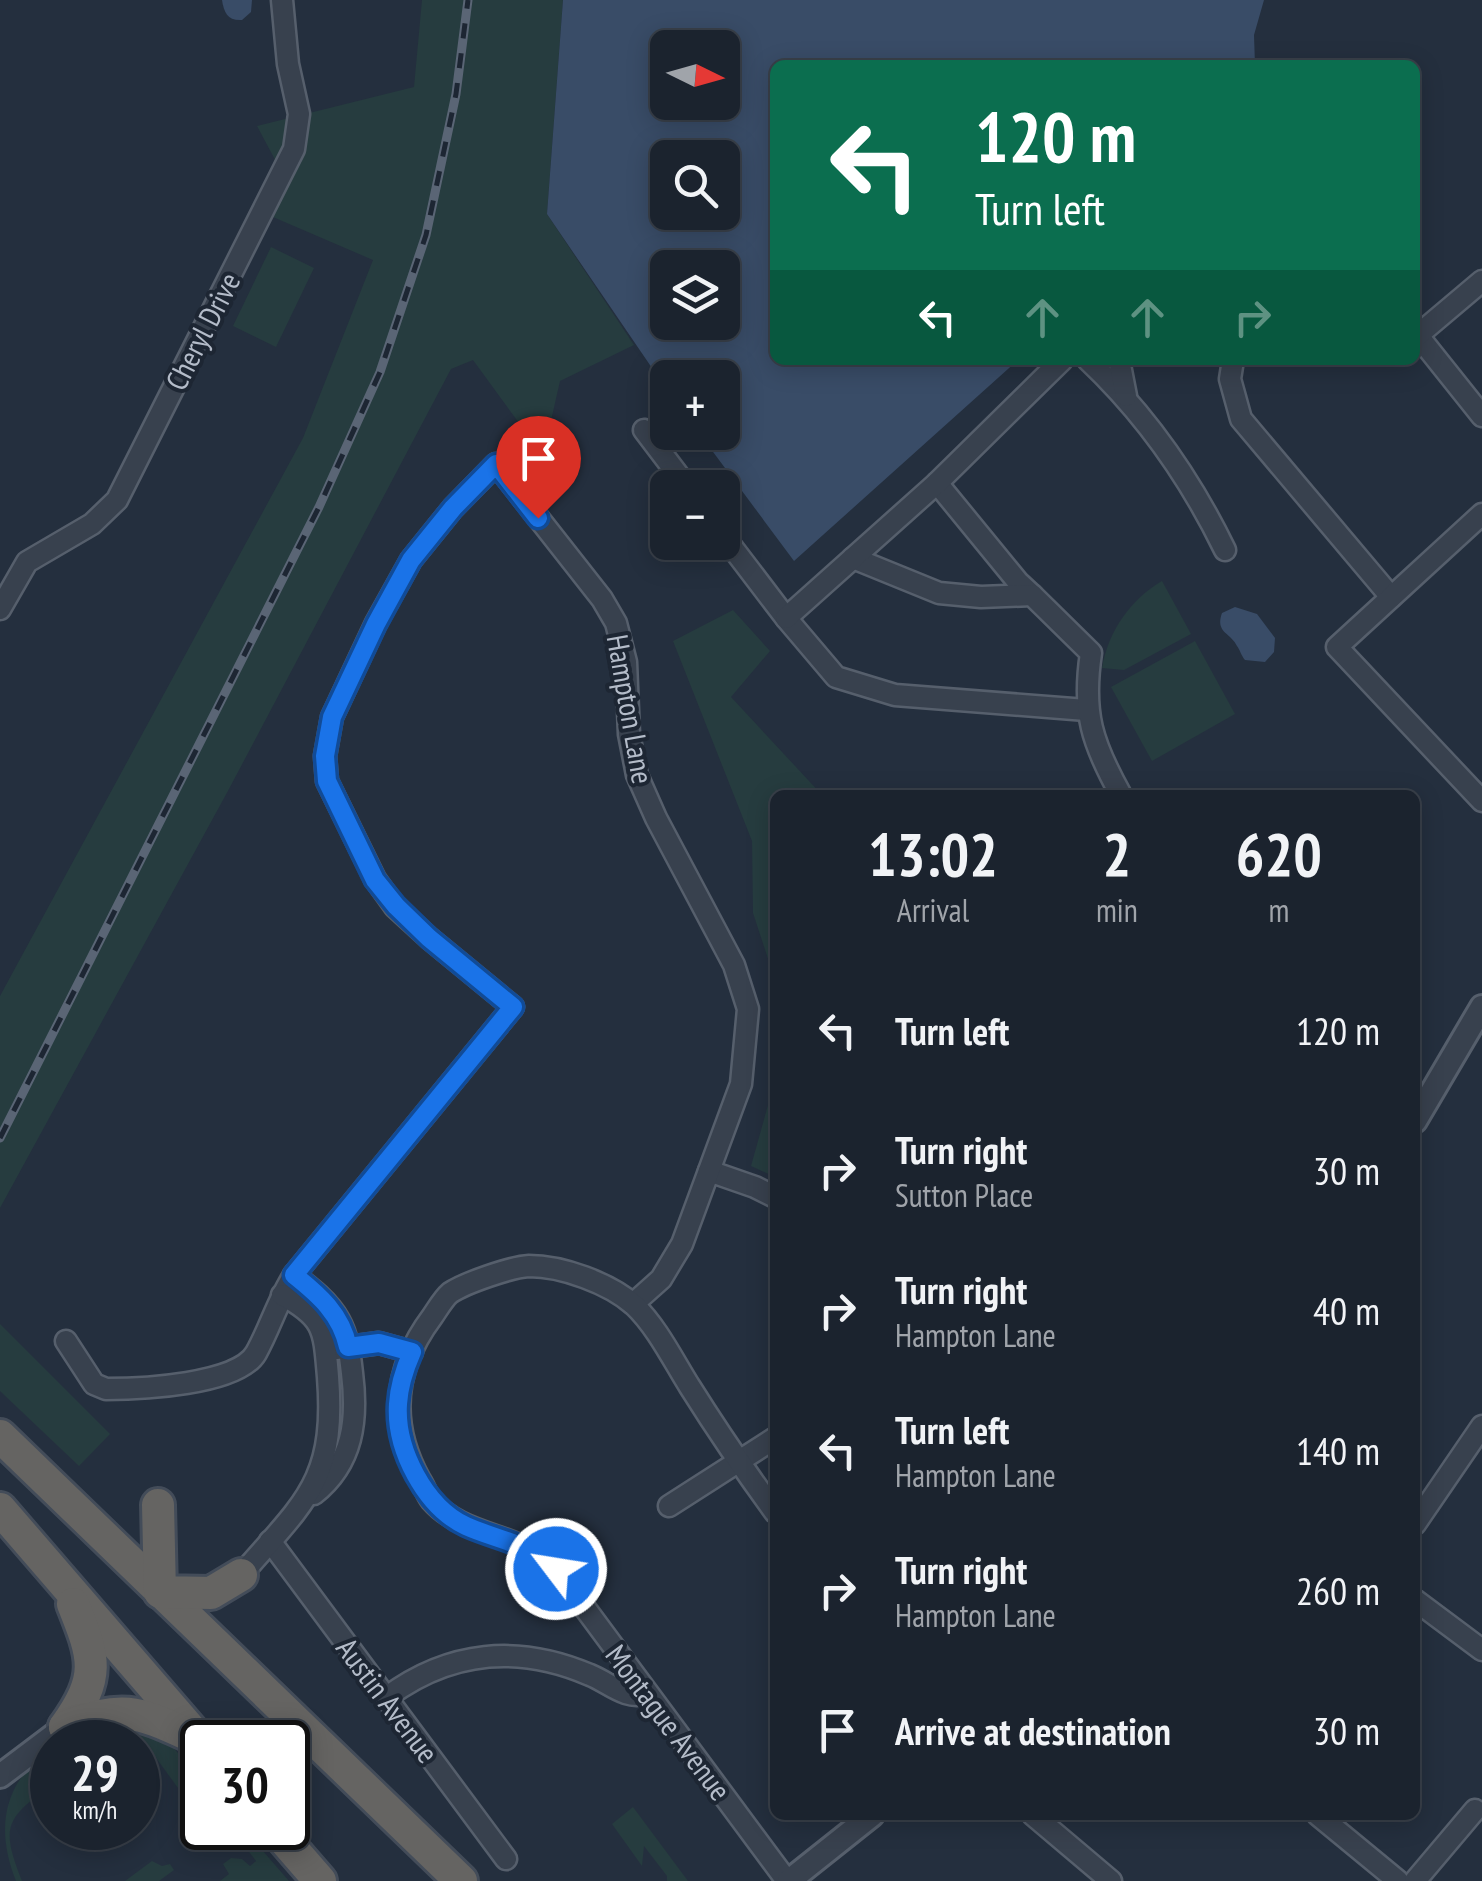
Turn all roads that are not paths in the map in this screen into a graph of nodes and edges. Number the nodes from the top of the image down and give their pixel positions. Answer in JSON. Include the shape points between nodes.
{"nodes":[{"id":1,"x":282,"y":0,"type":"edge"},
{"id":2,"x":1482,"y":281,"type":"edge"},
{"id":3,"x":1420,"y":330,"type":"edge"},
{"id":4,"x":1420,"y":338,"type":"edge"},
{"id":5,"x":1057,"y":365,"type":"edge"},
{"id":6,"x":1093,"y":365,"type":"edge"},
{"id":7,"x":1120,"y":365,"type":"edge"},
{"id":8,"x":1232,"y":365,"type":"edge"},
{"id":9,"x":1126,"y":396,"type":"junction"},
{"id":10,"x":1482,"y":416,"type":"edge"},
{"id":11,"x":644,"y":430,"type":"dead end"},
{"id":12,"x":674,"y":470,"type":"edge"},
{"id":13,"x":936,"y":483,"type":"junction"},
{"id":14,"x":1482,"y":514,"type":"edge"},
{"id":15,"x":1225,"y":550,"type":"dead end"},
{"id":16,"x":740,"y":558,"type":"edge"},
{"id":17,"x":853,"y":558,"type":"junction"},
{"id":18,"x":1032,"y":595,"type":"junction"},
{"id":19,"x":1391,"y":597,"type":"junction"},
{"id":20,"x":0,"y":610,"type":"edge"},
{"id":21,"x":786,"y":618,"type":"junction"},
{"id":22,"x":1086,"y":710,"type":"junction"},
{"id":23,"x":1118,"y":790,"type":"edge"},
{"id":24,"x":1482,"y":800,"type":"edge"},
{"id":25,"x":1482,"y":1006,"type":"edge"},
{"id":26,"x":1420,"y":1112,"type":"edge"},
{"id":27,"x":709,"y":1171,"type":"junction"},
{"id":28,"x":770,"y":1195,"type":"edge"},
{"id":29,"x":294,"y":1275,"type":"junction"},
{"id":30,"x":282,"y":1296,"type":"junction"},
{"id":31,"x":633,"y":1304,"type":"junction"},
{"id":32,"x":66,"y":1341,"type":"dead end"},
{"id":33,"x":348,"y":1347,"type":"junction"},
{"id":34,"x":326,"y":1350,"type":"junction"},
{"id":35,"x":412,"y":1352,"type":"junction"},
{"id":36,"x":330,"y":1418,"type":"junction"},
{"id":37,"x":355,"y":1419,"type":"junction"},
{"id":38,"x":1482,"y":1426,"type":"edge"},
{"id":39,"x":0,"y":1436,"type":"edge"},
{"id":40,"x":770,"y":1441,"type":"edge"},
{"id":41,"x":738,"y":1463,"type":"junction"},
{"id":42,"x":304,"y":1502,"type":"junction"},
{"id":43,"x":770,"y":1505,"type":"edge"},
{"id":44,"x":670,"y":1506,"type":"dead end"},
{"id":45,"x":0,"y":1508,"type":"edge"},
{"id":46,"x":1420,"y":1517,"type":"edge"},
{"id":47,"x":88,"y":1523,"type":"junction"},
{"id":48,"x":270,"y":1542,"type":"junction"},
{"id":49,"x":242,"y":1575,"type":"junction"},
{"id":50,"x":64,"y":1582,"type":"junction"},
{"id":51,"x":160,"y":1592,"type":"junction"},
{"id":52,"x":1420,"y":1604,"type":"edge"},
{"id":53,"x":1482,"y":1650,"type":"edge"},
{"id":54,"x":244,"y":1673,"type":"junction"},
{"id":55,"x":646,"y":1693,"type":"junction"},
{"id":56,"x":386,"y":1697,"type":"junction"},
{"id":57,"x":70,"y":1720,"type":"edge"},
{"id":58,"x":84,"y":1720,"type":"edge"},
{"id":59,"x":155,"y":1720,"type":"edge"},
{"id":60,"x":183,"y":1720,"type":"edge"},
{"id":61,"x":30,"y":1753,"type":"edge"},
{"id":62,"x":0,"y":1776,"type":"edge"},
{"id":63,"x":1475,"y":1810,"type":"dead end"},
{"id":64,"x":866,"y":1820,"type":"edge"},
{"id":65,"x":1040,"y":1820,"type":"edge"},
{"id":66,"x":1324,"y":1820,"type":"edge"},
{"id":67,"x":293,"y":1850,"type":"edge"},
{"id":68,"x":506,"y":1859,"type":"dead end"},
{"id":69,"x":320,"y":1881,"type":"edge"},
{"id":70,"x":460,"y":1881,"type":"edge"},
{"id":71,"x":788,"y":1881,"type":"edge"},
{"id":72,"x":1112,"y":1881,"type":"edge"},
{"id":73,"x":1398,"y":1881,"type":"edge"},
{"id":74,"x":1415,"y":1881,"type":"edge"}],
"edges":[{"from":1,"to":20,"type":"street","name":"Cheryl Drive","via":[[299,114],[294,149],[116,500],[92,524],[27,562]]},
{"from":2,"to":3,"type":"street"},
{"from":4,"to":10,"type":"street"},
{"from":5,"to":13,"type":"street"},
{"from":6,"to":9,"type":"street"},
{"from":7,"to":9,"type":"street"},
{"from":8,"to":19,"type":"street","via":[[1241,419]]},
{"from":9,"to":15,"type":"street","via":[[1202,503]]},
{"from":11,"to":12,"type":"street"},
{"from":13,"to":17,"type":"street"},
{"from":13,"to":18,"type":"street"},
{"from":14,"to":19,"type":"street"},
{"from":16,"to":21,"type":"street"},
{"from":17,"to":18,"type":"street","via":[[939,593]]},
{"from":17,"to":21,"type":"street"},
{"from":18,"to":22,"type":"street","via":[[1091,653]]},
{"from":19,"to":24,"type":"street","via":[[1337,647]]},
{"from":21,"to":22,"type":"street","via":[[836,676],[894,695]]},
{"from":22,"to":23,"type":"street"},
{"from":25,"to":26,"type":"street"},
{"from":27,"to":28,"type":"street"},
{"from":27,"to":29,"type":"street","name":"Hampton Lane","via":[[741,1084],[748,1008],[734,965],[637,775],[616,622],[496,464],[411,560],[332,717],[325,756],[327,781],[375,880],[429,938],[513,1007]]},
{"from":27,"to":31,"type":"street","name":"Hampton Lane","via":[[674,1262]]},
{"from":29,"to":30,"type":"street","name":"Hampton Lane"},
{"from":29,"to":33,"type":"street","via":[[330,1307]]},
{"from":30,"to":32,"type":"street","name":"Hampton Lane","via":[[254,1358],[224,1376],[106,1389],[94,1384]]},
{"from":30,"to":34,"type":"street","via":[[317,1319]]},
{"from":31,"to":35,"type":"street","via":[[597,1282],[527,1266],[450,1294]]},
{"from":31,"to":41,"type":"street"},
{"from":33,"to":34,"type":"street"},
{"from":33,"to":35,"type":"street","via":[[379,1343]]},
{"from":33,"to":37,"type":"street"},
{"from":34,"to":36,"type":"street"},
{"from":35,"to":55,"type":"street","name":"Montague Avenue","via":[[397,1408],[412,1465],[431,1500],[462,1524],[550,1562]]},
{"from":36,"to":37,"type":"street"},
{"from":36,"to":42,"type":"street","via":[[323,1462]]},
{"from":37,"to":42,"type":"street","via":[[340,1467]]},
{"from":38,"to":46,"type":"street"},
{"from":39,"to":47,"type":"highway"},
{"from":40,"to":41,"type":"street"},
{"from":41,"to":43,"type":"street"},
{"from":41,"to":44,"type":"street"},
{"from":42,"to":48,"type":"street"},
{"from":45,"to":50,"type":"highway"},
{"from":47,"to":51,"type":"highway"},
{"from":47,"to":51,"type":"highway","via":[[135,1530],[158,1505]]},
{"from":48,"to":49,"type":"street"},
{"from":48,"to":56,"type":"street","name":"Austin Avenue"},
{"from":49,"to":51,"type":"highway","via":[[211,1594]]},
{"from":49,"to":54,"type":"highway","via":[[226,1615]]},
{"from":50,"to":57,"type":"highway","via":[[93,1669]]},
{"from":50,"to":60,"type":"highway"},
{"from":51,"to":54,"type":"highway"},
{"from":52,"to":53,"type":"street"},
{"from":54,"to":70,"type":"highway"},
{"from":55,"to":56,"type":"street","via":[[630,1695],[558,1664],[498,1656],[432,1668]]},
{"from":55,"to":71,"type":"street","name":"Montague Avenue"},
{"from":56,"to":68,"type":"street","name":"Austin Avenue"},
{"from":58,"to":59,"type":"highway","via":[[122,1712]]},
{"from":61,"to":62,"type":"street"},
{"from":63,"to":74,"type":"street"},
{"from":64,"to":71,"type":"street"},
{"from":65,"to":72,"type":"street"},
{"from":66,"to":73,"type":"street"},
{"from":67,"to":69,"type":"highway"}]}
